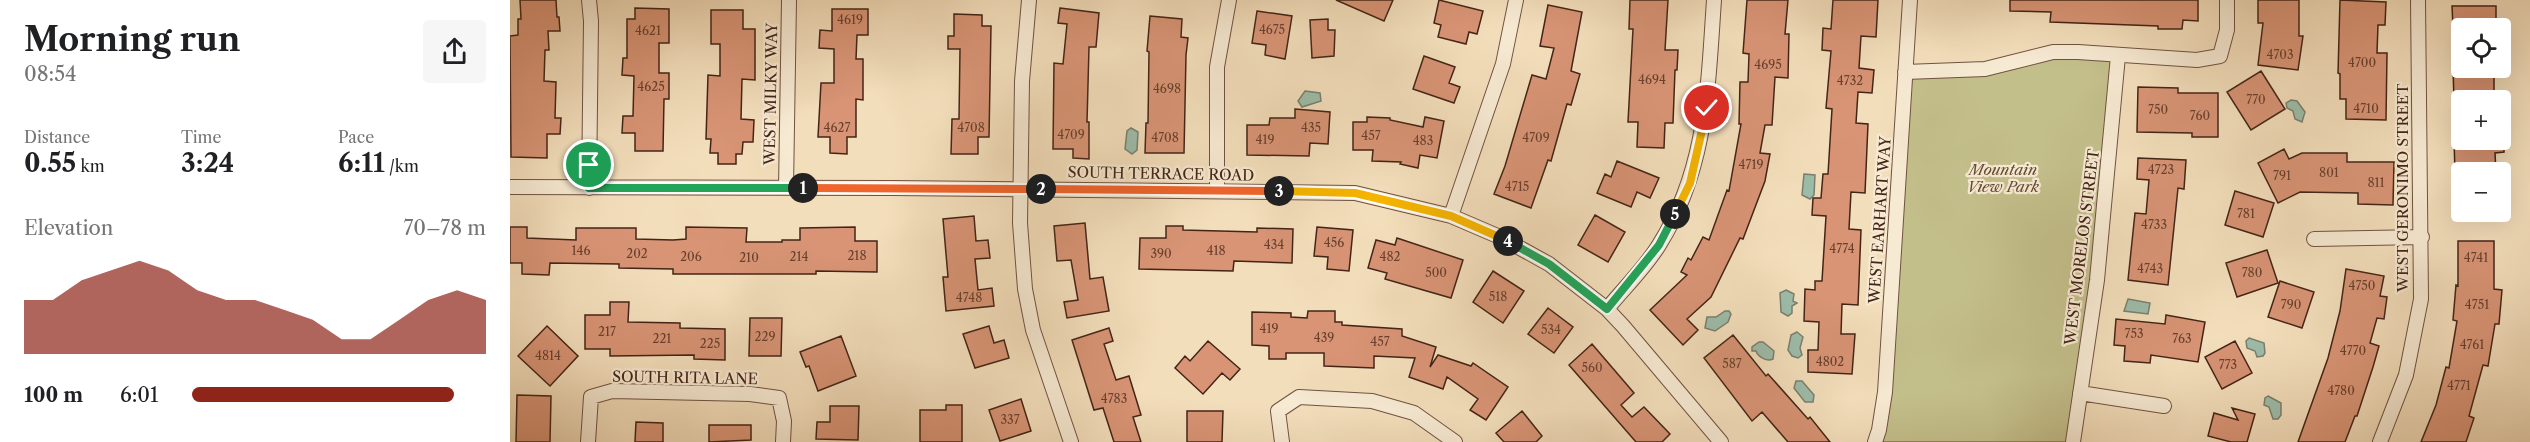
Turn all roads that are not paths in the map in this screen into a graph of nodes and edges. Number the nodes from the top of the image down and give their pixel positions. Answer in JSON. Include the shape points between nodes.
{"nodes":[{"id":1,"x":589,"y":0,"type":"edge"},
{"id":2,"x":789,"y":0,"type":"edge"},
{"id":3,"x":1029,"y":0,"type":"edge"},
{"id":4,"x":1228,"y":0,"type":"edge"},
{"id":5,"x":1516,"y":0,"type":"edge"},
{"id":6,"x":1714,"y":0,"type":"edge"},
{"id":7,"x":1910,"y":0,"type":"edge"},
{"id":8,"x":2227,"y":0,"type":"edge"},
{"id":9,"x":2418,"y":0,"type":"edge"},
{"id":10,"x":2118,"y":56,"type":"junction"},
{"id":11,"x":1905,"y":72,"type":"junction"},
{"id":12,"x":510,"y":187,"type":"edge"},
{"id":13,"x":589,"y":188,"type":"junction"},
{"id":14,"x":786,"y":188,"type":"junction"},
{"id":15,"x":1020,"y":189,"type":"junction"},
{"id":16,"x":1217,"y":190,"type":"junction"},
{"id":17,"x":1451,"y":216,"type":"junction"},
{"id":18,"x":2422,"y":237,"type":"junction"},
{"id":19,"x":2313,"y":239,"type":"dead end"},
{"id":20,"x":1607,"y":309,"type":"junction"},
{"id":21,"x":2080,"y":393,"type":"junction"},
{"id":22,"x":2164,"y":406,"type":"dead end"},
{"id":23,"x":588,"y":442,"type":"edge"},
{"id":24,"x":783,"y":442,"type":"edge"},
{"id":25,"x":1071,"y":442,"type":"edge"},
{"id":26,"x":1282,"y":442,"type":"edge"},
{"id":27,"x":1455,"y":442,"type":"edge"},
{"id":28,"x":1721,"y":442,"type":"edge"},
{"id":29,"x":1875,"y":442,"type":"edge"},
{"id":30,"x":2073,"y":442,"type":"edge"},
{"id":31,"x":2380,"y":442,"type":"edge"}],
"edges":[{"from":1,"to":13,"type":"street"},
{"from":2,"to":14,"type":"street","name":"WEST MILKY WAY"},
{"from":3,"to":15,"type":"street","via":[[1022,81]]},
{"from":4,"to":16,"type":"street","via":[[1217,67]]},
{"from":5,"to":17,"type":"street","via":[[1503,64]]},
{"from":6,"to":20,"type":"street","via":[[1707,108],[1690,183],[1659,245]]},
{"from":7,"to":11,"type":"street","name":"WEST EARHART WAY"},
{"from":8,"to":10,"type":"street","via":[[2227,30],[2220,56],[2198,60]]},
{"from":9,"to":18,"type":"street","name":"WEST GERONIMO STREET"},
{"from":10,"to":11,"type":"street","via":[[2053,52],[1985,69]]},
{"from":10,"to":21,"type":"street","name":"WEST MORELOS STREET","via":[[2097,280]]},
{"from":11,"to":29,"type":"street","name":"WEST EARHART WAY","via":[[1885,392]]},
{"from":12,"to":13,"type":"street","name":"SOUTH TERRACE ROAD"},
{"from":13,"to":14,"type":"street","name":"SOUTH TERRACE ROAD"},
{"from":14,"to":15,"type":"street","name":"SOUTH TERRACE ROAD"},
{"from":15,"to":16,"type":"street","name":"SOUTH TERRACE ROAD"},
{"from":15,"to":25,"type":"street","via":[[1025,289],[1033,330]]},
{"from":16,"to":17,"type":"street","name":"SOUTH TERRACE ROAD","via":[[1355,193]]},
{"from":17,"to":20,"type":"street","name":"SOUTH TERRACE ROAD","via":[[1549,264]]},
{"from":18,"to":19,"type":"street"},
{"from":18,"to":31,"type":"street","name":"WEST GERONIMO STREET","via":[[2421,299],[2406,375]]},
{"from":20,"to":28,"type":"street","name":"SOUTH TERRACE ROAD"},
{"from":21,"to":22,"type":"street"},
{"from":21,"to":30,"type":"street","name":"WEST MORELOS STREET"},
{"from":23,"to":24,"type":"street","name":"SOUTH RITA LANE","via":[[591,398],[612,391],[778,398],[784,421]]},
{"from":26,"to":27,"type":"street","via":[[1278,411],[1299,397],[1372,401],[1414,413]]}]}
